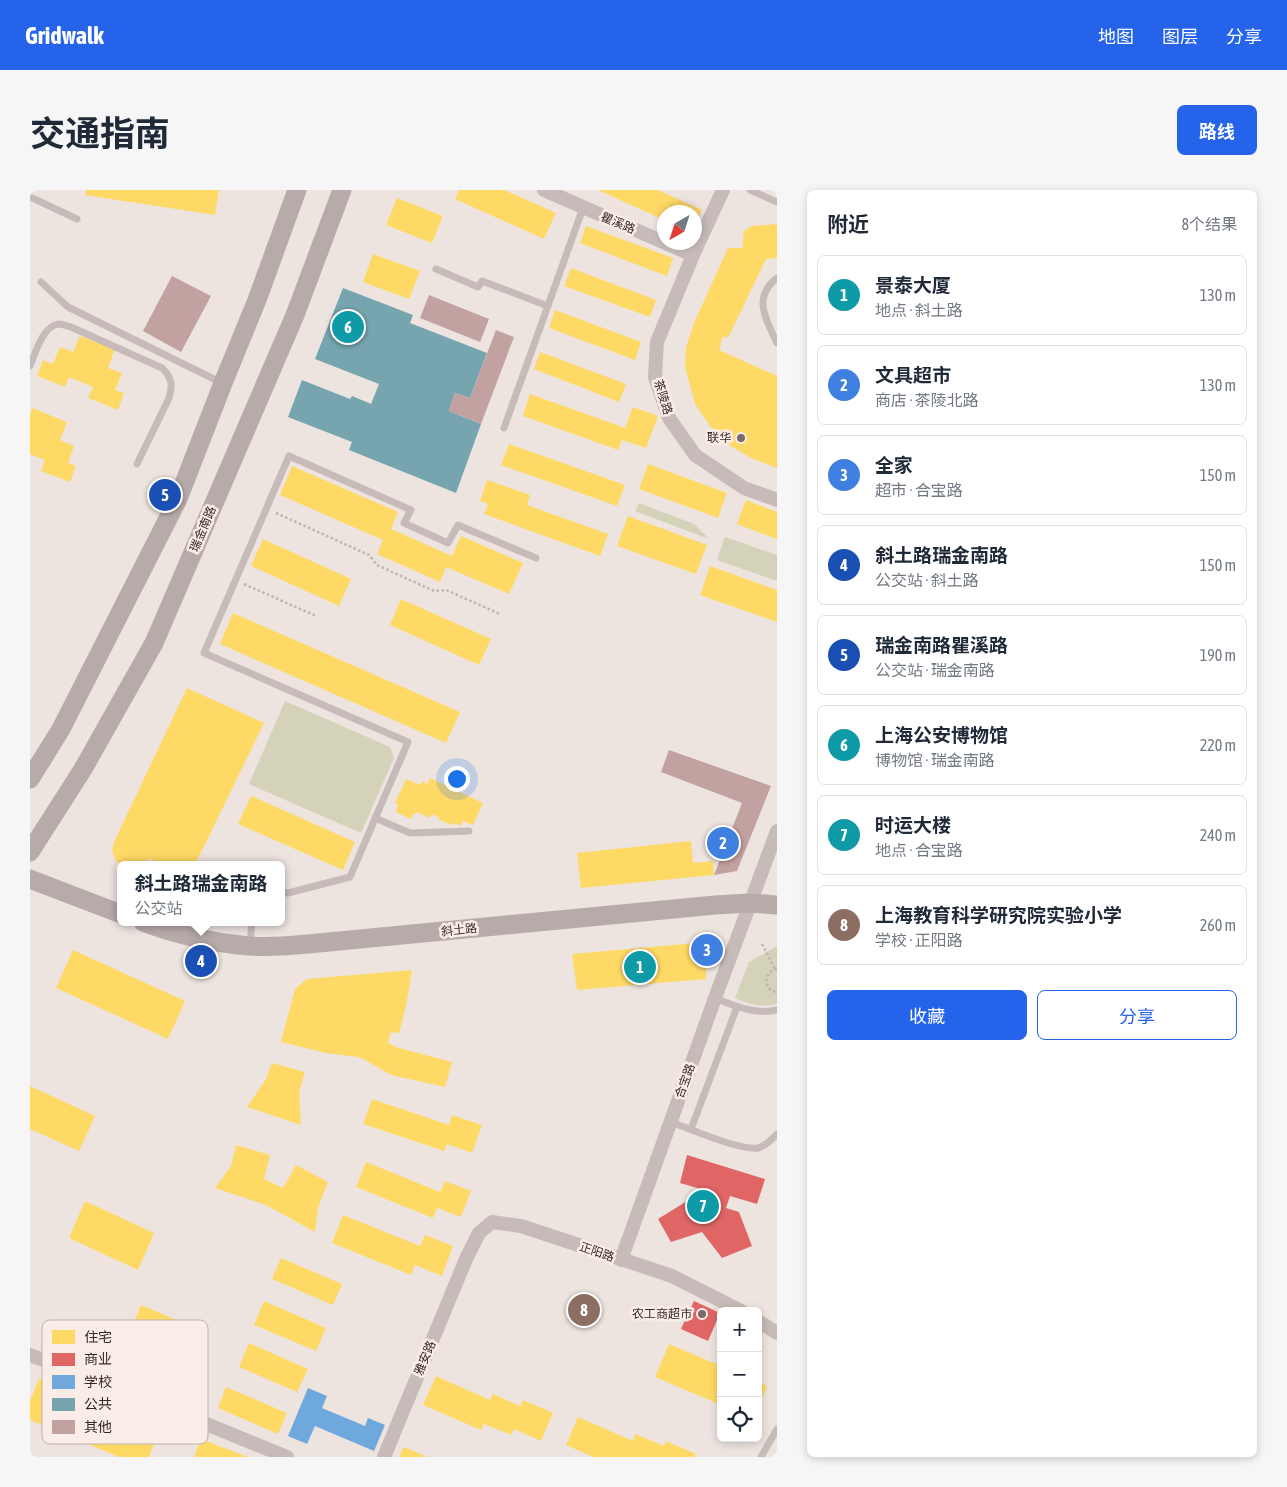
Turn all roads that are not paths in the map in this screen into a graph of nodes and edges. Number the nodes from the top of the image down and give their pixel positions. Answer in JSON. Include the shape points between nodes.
{"nodes":[{"id":1,"x":297,"y":190,"type":"edge"},
{"id":2,"x":342,"y":190,"type":"edge"},
{"id":3,"x":544,"y":190,"type":"edge"},
{"id":4,"x":723,"y":190,"type":"edge"},
{"id":5,"x":750,"y":190,"type":"edge"},
{"id":6,"x":30,"y":197,"type":"edge"},
{"id":7,"x":777,"y":202,"type":"edge"},
{"id":8,"x":583,"y":208,"type":"junction"},
{"id":9,"x":77,"y":219,"type":"dead end"},
{"id":10,"x":693,"y":255,"type":"junction"},
{"id":11,"x":436,"y":269,"type":"dead end"},
{"id":12,"x":777,"y":278,"type":"edge"},
{"id":13,"x":41,"y":282,"type":"dead end"},
{"id":14,"x":548,"y":306,"type":"junction"},
{"id":15,"x":777,"y":343,"type":"edge"},
{"id":16,"x":30,"y":366,"type":"edge"},
{"id":17,"x":223,"y":383,"type":"junction"},
{"id":18,"x":504,"y":428,"type":"dead end"},
{"id":19,"x":137,"y":464,"type":"dead end"},
{"id":20,"x":777,"y":500,"type":"edge"},
{"id":21,"x":536,"y":558,"type":"dead end"},
{"id":22,"x":30,"y":779,"type":"edge"},
{"id":23,"x":375,"y":818,"type":"junction"},
{"id":24,"x":469,"y":831,"type":"dead end"},
{"id":25,"x":777,"y":831,"type":"edge"},
{"id":26,"x":30,"y":852,"type":"edge"},
{"id":27,"x":30,"y":879,"type":"edge"},
{"id":28,"x":285,"y":892,"type":"edge"},
{"id":29,"x":750,"y":903,"type":"junction"},
{"id":30,"x":777,"y":905,"type":"edge"},
{"id":31,"x":117,"y":912,"type":"edge"},
{"id":32,"x":154,"y":926,"type":"edge"},
{"id":33,"x":252,"y":926,"type":"edge"},
{"id":34,"x":250,"y":946,"type":"junction"},
{"id":35,"x":715,"y":998,"type":"junction"},
{"id":36,"x":737,"y":1007,"type":"junction"},
{"id":37,"x":777,"y":1010,"type":"edge"},
{"id":38,"x":671,"y":1122,"type":"junction"},
{"id":39,"x":691,"y":1129,"type":"junction"},
{"id":40,"x":777,"y":1134,"type":"edge"},
{"id":41,"x":466,"y":1259,"type":"joint"},
{"id":42,"x":621,"y":1260,"type":"junction"},
{"id":43,"x":733,"y":1307,"type":"edge"},
{"id":44,"x":762,"y":1323,"type":"edge"},
{"id":45,"x":777,"y":1333,"type":"edge"},
{"id":46,"x":30,"y":1354,"type":"edge"},
{"id":47,"x":42,"y":1359,"type":"edge"},
{"id":48,"x":208,"y":1425,"type":"edge"},
{"id":49,"x":777,"y":1429,"type":"edge"},
{"id":50,"x":287,"y":1457,"type":"edge"},
{"id":51,"x":384,"y":1457,"type":"edge"},
{"id":52,"x":761,"y":1457,"type":"edge"}],
"edges":[{"from":1,"to":17,"type":"main road"},
{"from":2,"to":26,"type":"main road","name":"瑞金南路","via":[[295,315],[154,643],[83,769]]},
{"from":3,"to":8,"type":"street","name":"瞿溪路"},
{"from":4,"to":10,"type":"street","name":"茶陵路"},
{"from":5,"to":7,"type":"lane"},
{"from":6,"to":9,"type":"lane"},
{"from":8,"to":10,"type":"street","name":"瞿溪路"},
{"from":8,"to":14,"type":"lane"},
{"from":10,"to":20,"type":"street","name":"茶陵路","via":[[657,342],[656,377],[669,418],[695,456],[744,488]]},
{"from":11,"to":14,"type":"lane","via":[[478,287],[482,282]]},
{"from":12,"to":15,"type":"lane","via":[[764,294],[762,304]]},
{"from":13,"to":17,"type":"lane","via":[[68,307]]},
{"from":14,"to":18,"type":"lane"},
{"from":16,"to":19,"type":"lane","via":[[47,330],[59,324],[162,368],[171,381],[171,391]]},
{"from":17,"to":22,"type":"main road","via":[[178,499],[60,728]]},
{"from":21,"to":23,"type":"lane","via":[[458,525],[448,543],[404,523],[411,510],[289,456],[204,653],[408,742]]},
{"from":23,"to":24,"type":"lane","via":[[410,833]]},
{"from":23,"to":28,"type":"lane","via":[[350,877]]},
{"from":25,"to":29,"type":"street","name":"合宝路"},
{"from":27,"to":31,"type":"main road"},
{"from":29,"to":30,"type":"main road","name":"斜土路"},
{"from":29,"to":34,"type":"main road","name":"斜土路","via":[[308,944]]},
{"from":29,"to":35,"type":"street","name":"合宝路"},
{"from":32,"to":34,"type":"main road","name":"斜土路","via":[[207,941]]},
{"from":33,"to":34,"type":"lane"},
{"from":35,"to":36,"type":"lane"},
{"from":35,"to":38,"type":"street","name":"合宝路"},
{"from":36,"to":37,"type":"lane","via":[[756,1011]]},
{"from":36,"to":39,"type":"lane"},
{"from":38,"to":39,"type":"lane"},
{"from":38,"to":42,"type":"street","name":"合宝路"},
{"from":39,"to":40,"type":"lane","via":[[746,1148],[760,1148]]},
{"from":41,"to":42,"type":"street","name":"正阳路","via":[[480,1233],[492,1222],[521,1226]]},
{"from":41,"to":51,"type":"street","name":"雅安路"},
{"from":42,"to":43,"type":"street","name":"正阳路","via":[[672,1276]]},
{"from":44,"to":45,"type":"street"},
{"from":46,"to":47,"type":"street"},
{"from":48,"to":50,"type":"street"},
{"from":49,"to":52,"type":"lane"}]}
